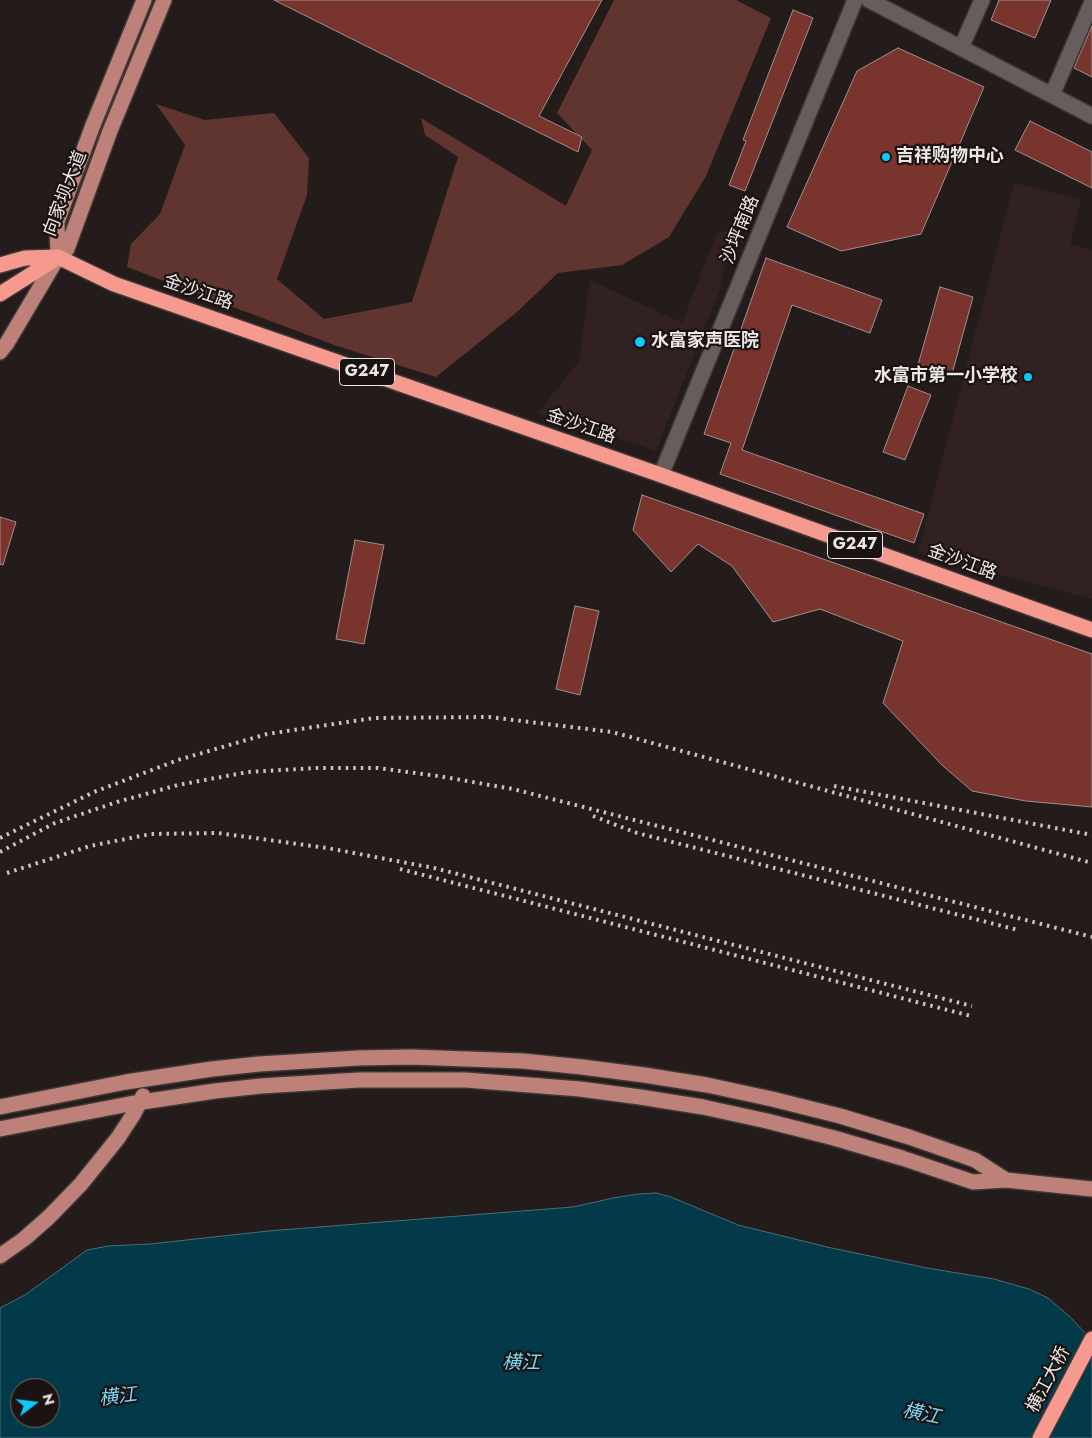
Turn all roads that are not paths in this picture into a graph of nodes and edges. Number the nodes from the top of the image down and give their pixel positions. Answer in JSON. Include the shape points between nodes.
{"nodes":[{"id":1,"x":144,"y":0,"type":"edge"},
{"id":2,"x":164,"y":0,"type":"edge"},
{"id":3,"x":855,"y":0,"type":"edge"},
{"id":4,"x":869,"y":0,"type":"edge"},
{"id":5,"x":982,"y":0,"type":"edge"},
{"id":6,"x":1092,"y":2,"type":"edge"},
{"id":7,"x":960,"y":48,"type":"junction"},
{"id":8,"x":1052,"y":95,"type":"junction"},
{"id":9,"x":1092,"y":116,"type":"edge"},
{"id":10,"x":58,"y":257,"type":"junction"},
{"id":11,"x":0,"y":265,"type":"edge"},
{"id":12,"x":0,"y":294,"type":"edge"},
{"id":13,"x":0,"y":352,"type":"edge"},
{"id":14,"x":661,"y":475,"type":"junction"},
{"id":15,"x":1092,"y":630,"type":"edge"},
{"id":16,"x":153,"y":1077,"type":"junction"},
{"id":17,"x":0,"y":1106,"type":"edge"},
{"id":18,"x":137,"y":1108,"type":"junction"},
{"id":19,"x":0,"y":1130,"type":"edge"},
{"id":20,"x":1006,"y":1180,"type":"junction"},
{"id":21,"x":1092,"y":1189,"type":"edge"},
{"id":22,"x":0,"y":1256,"type":"edge"},
{"id":23,"x":1092,"y":1339,"type":"edge"},
{"id":24,"x":1040,"y":1438,"type":"edge"}],
"edges":[{"from":1,"to":10,"type":"main road","name":"向家坝大道","via":[[57,222]]},
{"from":2,"to":10,"type":"main road","name":"向家坝大道","via":[[110,131],[67,249]]},
{"from":3,"to":14,"type":"street","name":"沙坪南路"},
{"from":4,"to":7,"type":"street"},
{"from":5,"to":7,"type":"street"},
{"from":6,"to":8,"type":"street"},
{"from":7,"to":8,"type":"street"},
{"from":8,"to":9,"type":"street"},
{"from":10,"to":11,"type":"highway","number":"G247","via":[[25,258]]},
{"from":10,"to":12,"type":"highway"},
{"from":10,"to":13,"type":"main road"},
{"from":10,"to":14,"type":"highway","name":"金沙江路","number":"G247","via":[[114,284]]},
{"from":14,"to":15,"type":"highway","name":"金沙江路","number":"G247"},
{"from":16,"to":17,"type":"main road"},
{"from":16,"to":18,"type":"main road"},
{"from":16,"to":20,"type":"main road","via":[[259,1064],[358,1058],[466,1058],[582,1067],[707,1085],[840,1116],[974,1160]]},
{"from":18,"to":19,"type":"main road","via":[[90,1111]]},
{"from":18,"to":20,"type":"main road","via":[[243,1088],[334,1081],[411,1079],[522,1084],[580,1089],[703,1108],[834,1138],[973,1182]]},
{"from":18,"to":22,"type":"main road","via":[[100,1161],[71,1195]]},
{"from":20,"to":21,"type":"main road"},
{"from":23,"to":24,"type":"highway","name":"横江大桥"}]}
